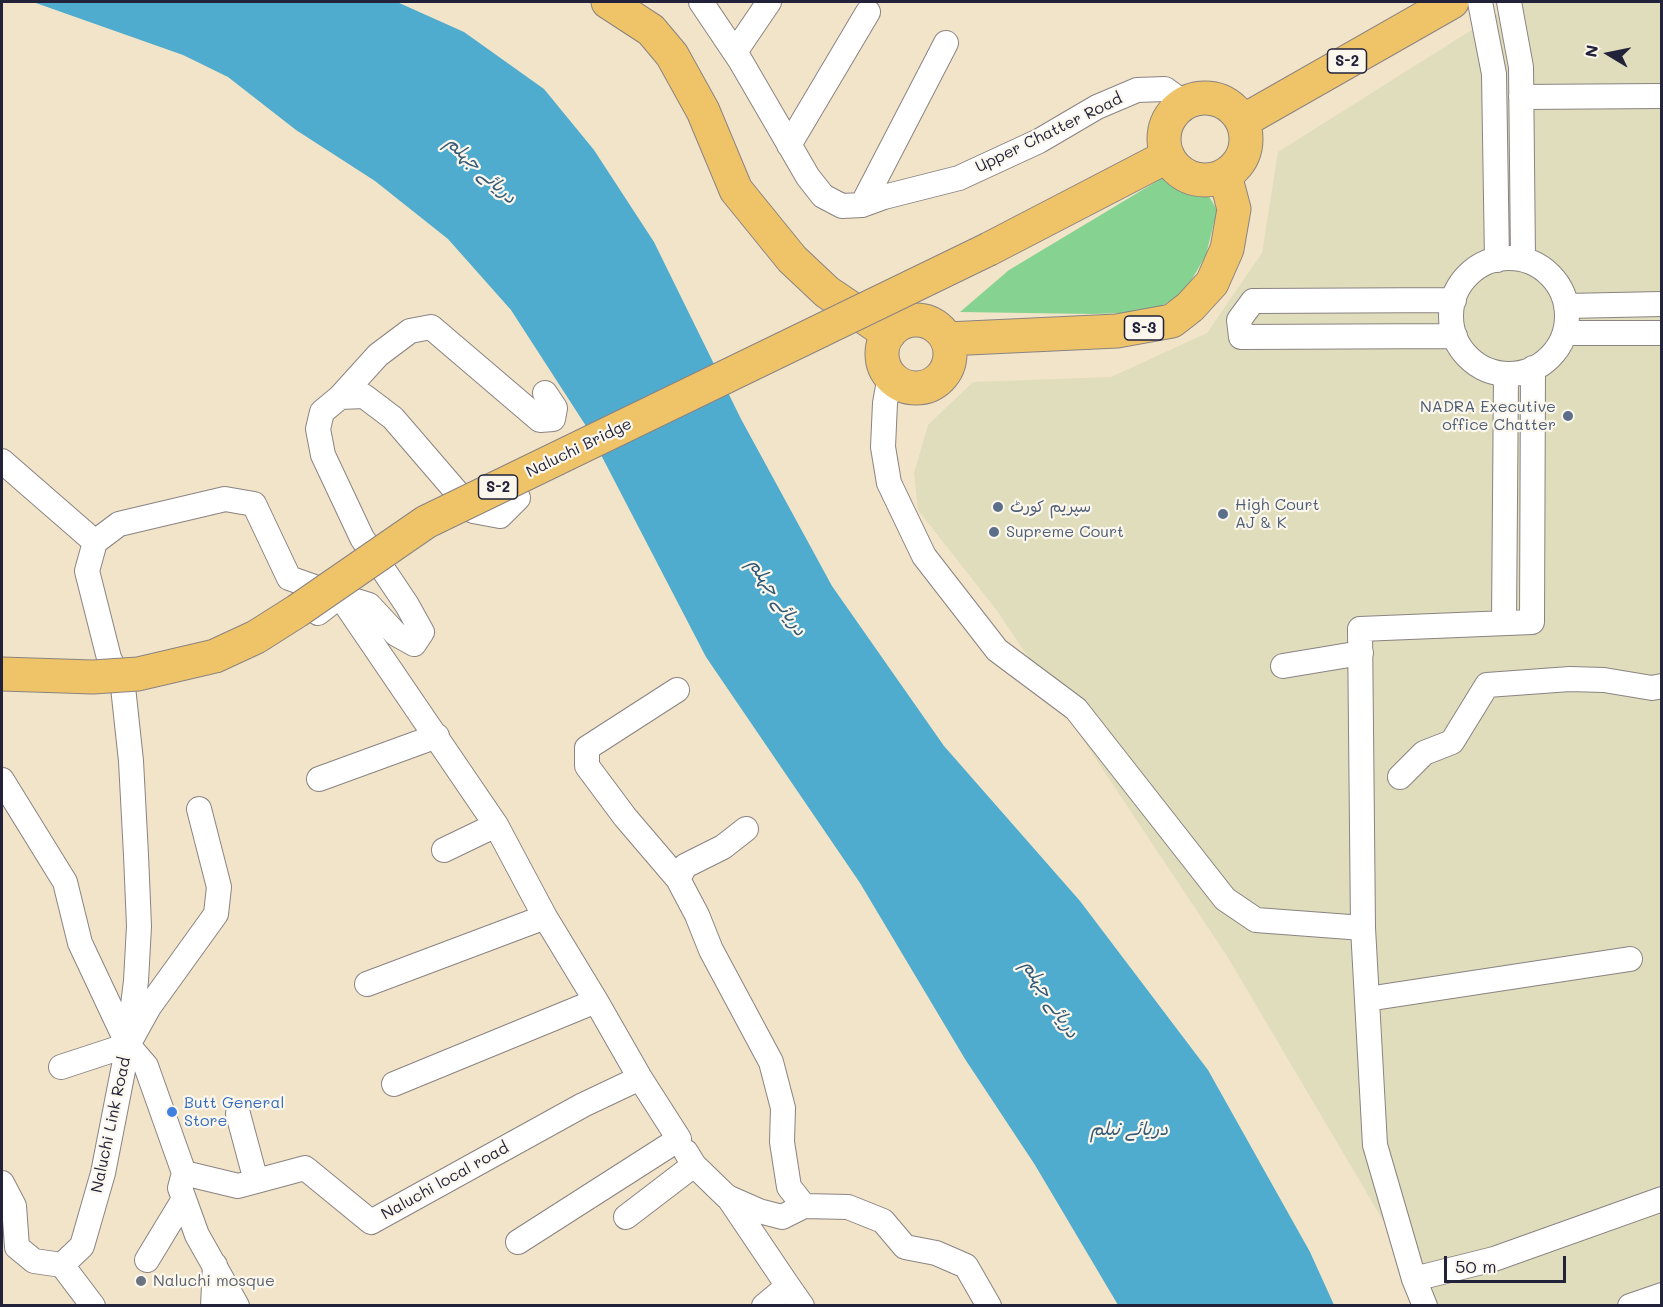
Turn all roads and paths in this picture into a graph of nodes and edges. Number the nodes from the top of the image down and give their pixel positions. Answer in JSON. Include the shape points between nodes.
{"nodes":[{"id":1,"x":608,"y":2,"type":"edge"},
{"id":2,"x":701,"y":2,"type":"edge"},
{"id":3,"x":769,"y":2,"type":"edge"},
{"id":4,"x":1452,"y":2,"type":"edge"},
{"id":5,"x":1480,"y":2,"type":"edge"},
{"id":6,"x":1509,"y":2,"type":"edge"},
{"id":7,"x":868,"y":12,"type":"dead end"},
{"id":8,"x":946,"y":43,"type":"dead end"},
{"id":9,"x":735,"y":52,"type":"junction"},
{"id":10,"x":1662,"y":96,"type":"edge"},
{"id":11,"x":1521,"y":97,"type":"junction"},
{"id":12,"x":1184,"y":103,"type":"junction"},
{"id":13,"x":1243,"y":121,"type":"junction"},
{"id":14,"x":789,"y":145,"type":"junction"},
{"id":15,"x":1168,"y":156,"type":"junction"},
{"id":16,"x":1225,"y":175,"type":"junction"},
{"id":17,"x":862,"y":205,"type":"junction"},
{"id":18,"x":1523,"y":259,"type":"junction"},
{"id":19,"x":1497,"y":260,"type":"junction"},
{"id":20,"x":1454,"y":300,"type":"junction"},
{"id":21,"x":1662,"y":304,"type":"edge"},
{"id":22,"x":1566,"y":306,"type":"junction"},
{"id":23,"x":1565,"y":333,"type":"junction"},
{"id":24,"x":1662,"y":333,"type":"edge"},
{"id":25,"x":889,"y":334,"type":"junction"},
{"id":26,"x":1455,"y":336,"type":"junction"},
{"id":27,"x":946,"y":339,"type":"junction"},
{"id":28,"x":1533,"y":368,"type":"junction"},
{"id":29,"x":890,"y":375,"type":"junction"},
{"id":30,"x":1506,"y":375,"type":"junction"},
{"id":31,"x":544,"y":393,"type":"dead end"},
{"id":32,"x":340,"y":397,"type":"junction"},
{"id":33,"x":2,"y":461,"type":"edge"},
{"id":34,"x":518,"y":498,"type":"dead end"},
{"id":35,"x":95,"y":542,"type":"junction"},
{"id":36,"x":340,"y":596,"type":"junction"},
{"id":37,"x":1504,"y":622,"type":"junction"},
{"id":38,"x":1360,"y":653,"type":"junction"},
{"id":39,"x":1283,"y":666,"type":"dead end"},
{"id":40,"x":2,"y":674,"type":"edge"},
{"id":41,"x":1662,"y":686,"type":"edge"},
{"id":42,"x":123,"y":687,"type":"junction"},
{"id":43,"x":677,"y":690,"type":"dead end"},
{"id":44,"x":437,"y":736,"type":"junction"},
{"id":45,"x":1400,"y":777,"type":"dead end"},
{"id":46,"x":319,"y":779,"type":"dead end"},
{"id":47,"x":2,"y":780,"type":"edge"},
{"id":48,"x":200,"y":808,"type":"dead end"},
{"id":49,"x":496,"y":825,"type":"junction"},
{"id":50,"x":746,"y":829,"type":"dead end"},
{"id":51,"x":444,"y":850,"type":"dead end"},
{"id":52,"x":678,"y":879,"type":"junction"},
{"id":53,"x":545,"y":917,"type":"junction"},
{"id":54,"x":1362,"y":928,"type":"junction"},
{"id":55,"x":1630,"y":958,"type":"dead end"},
{"id":56,"x":367,"y":984,"type":"dead end"},
{"id":57,"x":1367,"y":999,"type":"junction"},
{"id":58,"x":596,"y":1001,"type":"junction"},
{"id":59,"x":128,"y":1045,"type":"junction"},
{"id":60,"x":61,"y":1068,"type":"dead end"},
{"id":61,"x":640,"y":1078,"type":"junction"},
{"id":62,"x":394,"y":1084,"type":"dead end"},
{"id":63,"x":238,"y":1114,"type":"dead end"},
{"id":64,"x":679,"y":1139,"type":"junction"},
{"id":65,"x":694,"y":1165,"type":"junction"},
{"id":66,"x":184,"y":1173,"type":"junction"},
{"id":67,"x":256,"y":1181,"type":"junction"},
{"id":68,"x":2,"y":1183,"type":"edge"},
{"id":69,"x":727,"y":1197,"type":"junction"},
{"id":70,"x":184,"y":1199,"type":"junction"},
{"id":71,"x":1662,"y":1199,"type":"edge"},
{"id":72,"x":804,"y":1206,"type":"junction"},
{"id":73,"x":626,"y":1217,"type":"dead end"},
{"id":74,"x":519,"y":1242,"type":"dead end"},
{"id":75,"x":147,"y":1260,"type":"dead end"},
{"id":76,"x":62,"y":1265,"type":"junction"},
{"id":77,"x":215,"y":1265,"type":"junction"},
{"id":78,"x":1414,"y":1279,"type":"junction"},
{"id":79,"x":795,"y":1296,"type":"edge"},
{"id":80,"x":75,"y":1305,"type":"edge"},
{"id":81,"x":93,"y":1305,"type":"edge"},
{"id":82,"x":213,"y":1305,"type":"edge"},
{"id":83,"x":237,"y":1305,"type":"edge"},
{"id":84,"x":764,"y":1305,"type":"edge"},
{"id":85,"x":989,"y":1305,"type":"edge"},
{"id":86,"x":1425,"y":1305,"type":"edge"}],
"edges":[{"from":1,"to":25,"type":"highway","via":[[651,30],[672,55],[703,111],[736,190],[792,259],[827,292]]},
{"from":2,"to":9,"type":"street","name":"Upper Chatter Road"},
{"from":3,"to":9,"type":"street"},
{"from":4,"to":13,"type":"highway","number":"S-2"},
{"from":5,"to":19,"type":"street","via":[[1494,74]]},
{"from":6,"to":11,"type":"street","via":[[1521,66]]},
{"from":7,"to":14,"type":"street"},
{"from":8,"to":17,"type":"street"},
{"from":9,"to":14,"type":"street","name":"Upper Chatter Road"},
{"from":10,"to":11,"type":"street"},
{"from":11,"to":18,"type":"street"},
{"from":12,"to":13,"type":"highway","via":[[1203,97],[1224,101]]},
{"from":12,"to":15,"type":"highway","via":[[1166,123],[1163,137]]},
{"from":12,"to":17,"type":"street","name":"Upper Chatter Road","via":[[1165,89],[1137,90],[959,178]]},
{"from":13,"to":16,"type":"highway","via":[[1246,147],[1241,160]]},
{"from":14,"to":17,"type":"street","name":"Upper Chatter Road","via":[[823,196],[842,206]]},
{"from":15,"to":16,"type":"highway","via":[[1181,173],[1193,179],[1207,181]]},
{"from":15,"to":40,"type":"highway","name":"Naluchi Bridge","number":"S-2","bridge":true,"via":[[989,249],[426,522],[297,611],[215,657],[138,674]]},
{"from":16,"to":27,"type":"highway","number":"S-3","via":[[1234,209],[1227,249],[1212,283],[1172,321],[1117,331]]},
{"from":18,"to":19,"type":"street"},
{"from":18,"to":22,"type":"street","via":[[1540,266],[1554,279]]},
{"from":19,"to":20,"type":"street","via":[[1469,273]]},
{"from":20,"to":26,"type":"street"},
{"from":20,"to":26,"type":"street","via":[[1253,301],[1239,320],[1241,337]]},
{"from":21,"to":22,"type":"street"},
{"from":22,"to":23,"type":"street"},
{"from":23,"to":24,"type":"street"},
{"from":23,"to":28,"type":"street","via":[[1556,350]]},
{"from":25,"to":27,"type":"highway","via":[[897,326],[919,320],[940,329]]},
{"from":25,"to":29,"type":"highway","via":[[883,355]]},
{"from":26,"to":30,"type":"street","via":[[1471,360]]},
{"from":27,"to":29,"type":"highway","via":[[949,361],[938,381],[928,386],[907,387]]},
{"from":28,"to":30,"type":"street"},
{"from":28,"to":37,"type":"street","via":[[1532,622]]},
{"from":29,"to":54,"type":"street","via":[[883,447],[889,483],[924,556],[997,650],[1076,708],[1225,899],[1256,920]]},
{"from":30,"to":37,"type":"street"},
{"from":31,"to":32,"type":"street","via":[[555,408],[553,419],[540,420],[431,327],[410,331],[378,356]]},
{"from":32,"to":34,"type":"street","via":[[364,396],[393,418],[473,511],[500,516]]},
{"from":32,"to":36,"type":"street","via":[[322,412],[318,429],[322,455],[362,538],[422,632],[414,644],[396,634],[369,605]]},
{"from":33,"to":35,"type":"street"},
{"from":35,"to":36,"type":"street","via":[[119,524],[225,499],[254,504],[289,578]]},
{"from":35,"to":42,"type":"street","via":[[87,571],[109,658]]},
{"from":36,"to":42,"type":"street","via":[[243,659],[172,681]]},
{"from":36,"to":44,"type":"street"},
{"from":37,"to":38,"type":"street","via":[[1360,629]]},
{"from":38,"to":39,"type":"street"},
{"from":38,"to":54,"type":"street"},
{"from":41,"to":45,"type":"street","via":[[1570,679],[1487,685],[1452,742],[1424,753]]},
{"from":42,"to":59,"type":"street","via":[[131,761],[139,926]]},
{"from":43,"to":52,"type":"street","via":[[587,748],[588,766]]},
{"from":44,"to":46,"type":"street"},
{"from":44,"to":49,"type":"street"},
{"from":47,"to":59,"type":"street","name":"Naluchi Link Road","via":[[65,882],[80,943]]},
{"from":48,"to":59,"type":"street","via":[[219,887],[216,915],[149,1007]]},
{"from":49,"to":51,"type":"street"},
{"from":49,"to":53,"type":"street"},
{"from":50,"to":52,"type":"street","via":[[723,847],[685,866]]},
{"from":52,"to":72,"type":"street","via":[[771,1062],[783,1108],[782,1142],[789,1187]]},
{"from":53,"to":56,"type":"street"},
{"from":53,"to":58,"type":"street"},
{"from":54,"to":57,"type":"street"},
{"from":55,"to":57,"type":"street"},
{"from":57,"to":78,"type":"street","via":[[1375,1145]]},
{"from":58,"to":61,"type":"street"},
{"from":58,"to":62,"type":"street"},
{"from":59,"to":60,"type":"street"},
{"from":59,"to":66,"type":"street","via":[[146,1066]]},
{"from":59,"to":76,"type":"street","name":"Naluchi Link Road","via":[[103,1173],[82,1246]]},
{"from":61,"to":64,"type":"street"},
{"from":61,"to":67,"type":"street","name":"Naluchi local road","via":[[583,1105],[371,1222],[305,1168]]},
{"from":63,"to":67,"type":"street"},
{"from":64,"to":65,"type":"street"},
{"from":64,"to":74,"type":"street"},
{"from":65,"to":69,"type":"street"},
{"from":65,"to":73,"type":"street"},
{"from":66,"to":67,"type":"street","name":"Naluchi local road","via":[[238,1186]]},
{"from":66,"to":70,"type":"street","via":[[180,1188]]},
{"from":68,"to":76,"type":"street","via":[[14,1206],[17,1247],[34,1261]]},
{"from":69,"to":72,"type":"street","via":[[759,1212],[782,1217]]},
{"from":69,"to":79,"type":"street"},
{"from":70,"to":75,"type":"street"},
{"from":70,"to":77,"type":"street","via":[[197,1234]]},
{"from":71,"to":78,"type":"street","via":[[1494,1259]]},
{"from":72,"to":85,"type":"street","via":[[848,1207],[883,1221],[905,1247],[936,1253],[966,1266]]},
{"from":76,"to":80,"type":"street"},
{"from":76,"to":81,"type":"street"},
{"from":77,"to":82,"type":"street"},
{"from":77,"to":83,"type":"street"},
{"from":78,"to":86,"type":"street"},
{"from":79,"to":84,"type":"street"}]}
